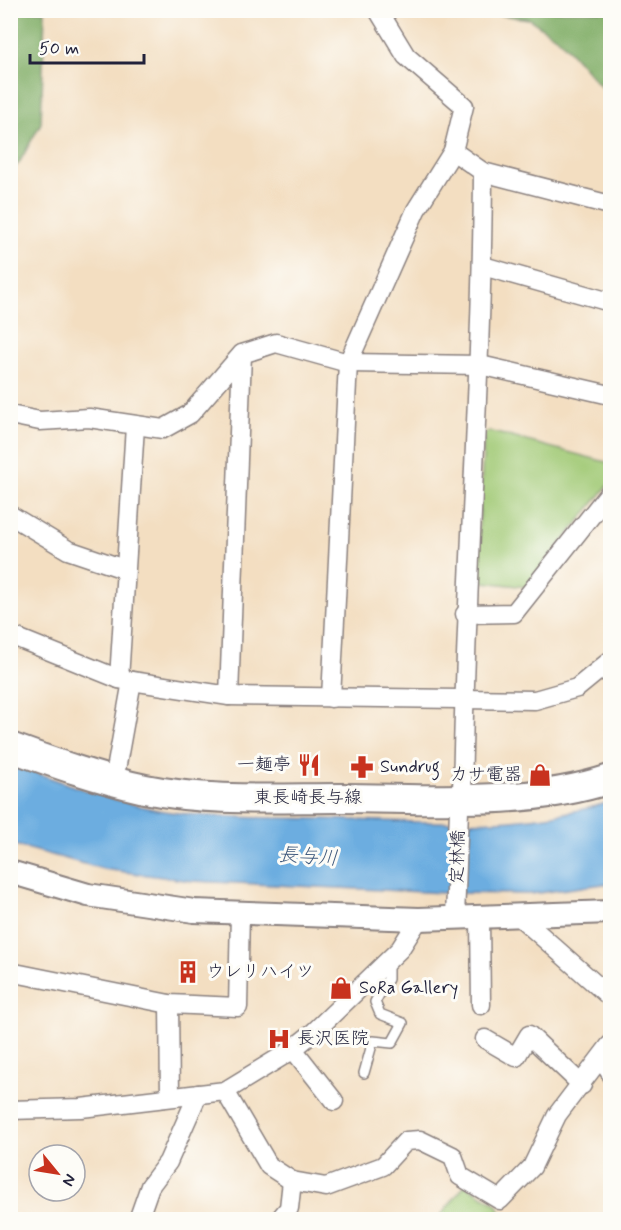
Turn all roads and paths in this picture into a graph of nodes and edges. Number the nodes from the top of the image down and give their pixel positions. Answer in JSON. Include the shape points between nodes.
{"nodes":[{"id":1,"x":378,"y":10,"type":"edge"},
{"id":2,"x":453,"y":151,"type":"junction"},
{"id":3,"x":483,"y":172,"type":"junction"},
{"id":4,"x":610,"y":205,"type":"edge"},
{"id":5,"x":483,"y":267,"type":"junction"},
{"id":6,"x":610,"y":302,"type":"edge"},
{"id":7,"x":242,"y":354,"type":"junction"},
{"id":8,"x":348,"y":363,"type":"junction"},
{"id":9,"x":480,"y":365,"type":"junction"},
{"id":10,"x":610,"y":395,"type":"edge"},
{"id":11,"x":10,"y":415,"type":"edge"},
{"id":12,"x":135,"y":426,"type":"junction"},
{"id":13,"x":610,"y":492,"type":"edge"},
{"id":14,"x":10,"y":515,"type":"edge"},
{"id":15,"x":124,"y":569,"type":"junction"},
{"id":16,"x":465,"y":614,"type":"junction"},
{"id":17,"x":10,"y":634,"type":"edge"},
{"id":18,"x":610,"y":661,"type":"edge"},
{"id":19,"x":126,"y":680,"type":"junction"},
{"id":20,"x":229,"y":696,"type":"junction"},
{"id":21,"x":463,"y":697,"type":"junction"},
{"id":22,"x":331,"y":698,"type":"junction"},
{"id":23,"x":10,"y":747,"type":"edge"},
{"id":24,"x":610,"y":778,"type":"edge"},
{"id":25,"x":114,"y":782,"type":"junction"},
{"id":26,"x":460,"y":804,"type":"junction"},
{"id":27,"x":10,"y":872,"type":"edge"},
{"id":28,"x":456,"y":911,"type":"junction"},
{"id":29,"x":610,"y":912,"type":"edge"},
{"id":30,"x":240,"y":913,"type":"junction"},
{"id":31,"x":520,"y":917,"type":"junction"},
{"id":32,"x":480,"y":918,"type":"junction"},
{"id":33,"x":419,"y":919,"type":"junction"},
{"id":34,"x":389,"y":960,"type":"junction"},
{"id":35,"x":11,"y":973,"type":"edge"},
{"id":36,"x":610,"y":997,"type":"edge"},
{"id":37,"x":169,"y":1004,"type":"junction"},
{"id":38,"x":481,"y":1005,"type":"dead end"},
{"id":39,"x":485,"y":1039,"type":"dead end"},
{"id":40,"x":610,"y":1045,"type":"edge"},
{"id":41,"x":293,"y":1049,"type":"junction"},
{"id":42,"x":599,"y":1064,"type":"junction"},
{"id":43,"x":364,"y":1073,"type":"dead end"},
{"id":44,"x":610,"y":1080,"type":"edge"},
{"id":45,"x":582,"y":1085,"type":"junction"},
{"id":46,"x":225,"y":1091,"type":"junction"},
{"id":47,"x":198,"y":1094,"type":"junction"},
{"id":48,"x":170,"y":1096,"type":"junction"},
{"id":49,"x":334,"y":1101,"type":"dead end"},
{"id":50,"x":10,"y":1110,"type":"edge"},
{"id":51,"x":292,"y":1181,"type":"junction"},
{"id":52,"x":138,"y":1220,"type":"edge"},
{"id":53,"x":279,"y":1220,"type":"edge"}],
"edges":[{"from":1,"to":2,"type":"street","via":[[406,56],[464,106]]},
{"from":2,"to":3,"type":"street"},
{"from":2,"to":8,"type":"street","via":[[416,210]]},
{"from":3,"to":4,"type":"street"},
{"from":3,"to":5,"type":"street","name":"定林橋"},
{"from":5,"to":6,"type":"street"},
{"from":5,"to":9,"type":"street","name":"定林橋"},
{"from":7,"to":8,"type":"street","via":[[276,343]]},
{"from":7,"to":12,"type":"street","via":[[190,414],[163,429]]},
{"from":7,"to":20,"type":"street"},
{"from":8,"to":9,"type":"street"},
{"from":8,"to":22,"type":"street"},
{"from":9,"to":10,"type":"street"},
{"from":9,"to":16,"type":"street","name":"定林橋"},
{"from":11,"to":12,"type":"street","via":[[40,421],[89,418]]},
{"from":12,"to":15,"type":"street"},
{"from":13,"to":16,"type":"street","via":[[514,613]]},
{"from":14,"to":15,"type":"street","via":[[68,550]]},
{"from":15,"to":19,"type":"street"},
{"from":16,"to":21,"type":"street","name":"定林橋"},
{"from":17,"to":19,"type":"street"},
{"from":18,"to":21,"type":"street","via":[[577,688],[535,700]]},
{"from":19,"to":20,"type":"street"},
{"from":19,"to":25,"type":"street"},
{"from":20,"to":22,"type":"street"},
{"from":21,"to":22,"type":"street"},
{"from":21,"to":26,"type":"street","name":"定林橋"},
{"from":23,"to":25,"type":"main road","name":"東長崎長与線"},
{"from":24,"to":26,"type":"main road","name":"東長崎長与線","via":[[587,786]]},
{"from":25,"to":26,"type":"main road","name":"東長崎長与線","via":[[207,798]]},
{"from":26,"to":28,"type":"street","name":"定林橋"},
{"from":27,"to":30,"type":"street","via":[[88,894],[194,911]]},
{"from":28,"to":32,"type":"street"},
{"from":28,"to":33,"type":"street"},
{"from":29,"to":31,"type":"street"},
{"from":30,"to":33,"type":"street"},
{"from":30,"to":37,"type":"street","via":[[238,1007]]},
{"from":31,"to":32,"type":"street"},
{"from":31,"to":36,"type":"street"},
{"from":32,"to":38,"type":"street"},
{"from":33,"to":34,"type":"street"},
{"from":34,"to":41,"type":"street"},
{"from":34,"to":43,"type":"lane","via":[[388,979],[375,1002],[380,1014],[403,1023],[392,1043],[373,1041]]},
{"from":35,"to":37,"type":"street"},
{"from":37,"to":48,"type":"street"},
{"from":39,"to":45,"type":"street","via":[[516,1057],[529,1035]]},
{"from":40,"to":42,"type":"street"},
{"from":41,"to":46,"type":"street"},
{"from":41,"to":49,"type":"street"},
{"from":42,"to":44,"type":"lane"},
{"from":42,"to":45,"type":"street"},
{"from":45,"to":51,"type":"street","via":[[557,1115],[532,1167],[500,1200],[460,1176],[453,1156],[420,1140],[406,1141],[383,1166],[326,1187]]},
{"from":46,"to":47,"type":"street"},
{"from":46,"to":51,"type":"street","via":[[269,1166]]},
{"from":47,"to":48,"type":"street"},
{"from":47,"to":52,"type":"street","via":[[168,1162],[150,1185]]},
{"from":48,"to":50,"type":"street","via":[[81,1108]]},
{"from":51,"to":53,"type":"street","via":[[289,1208]]}]}
